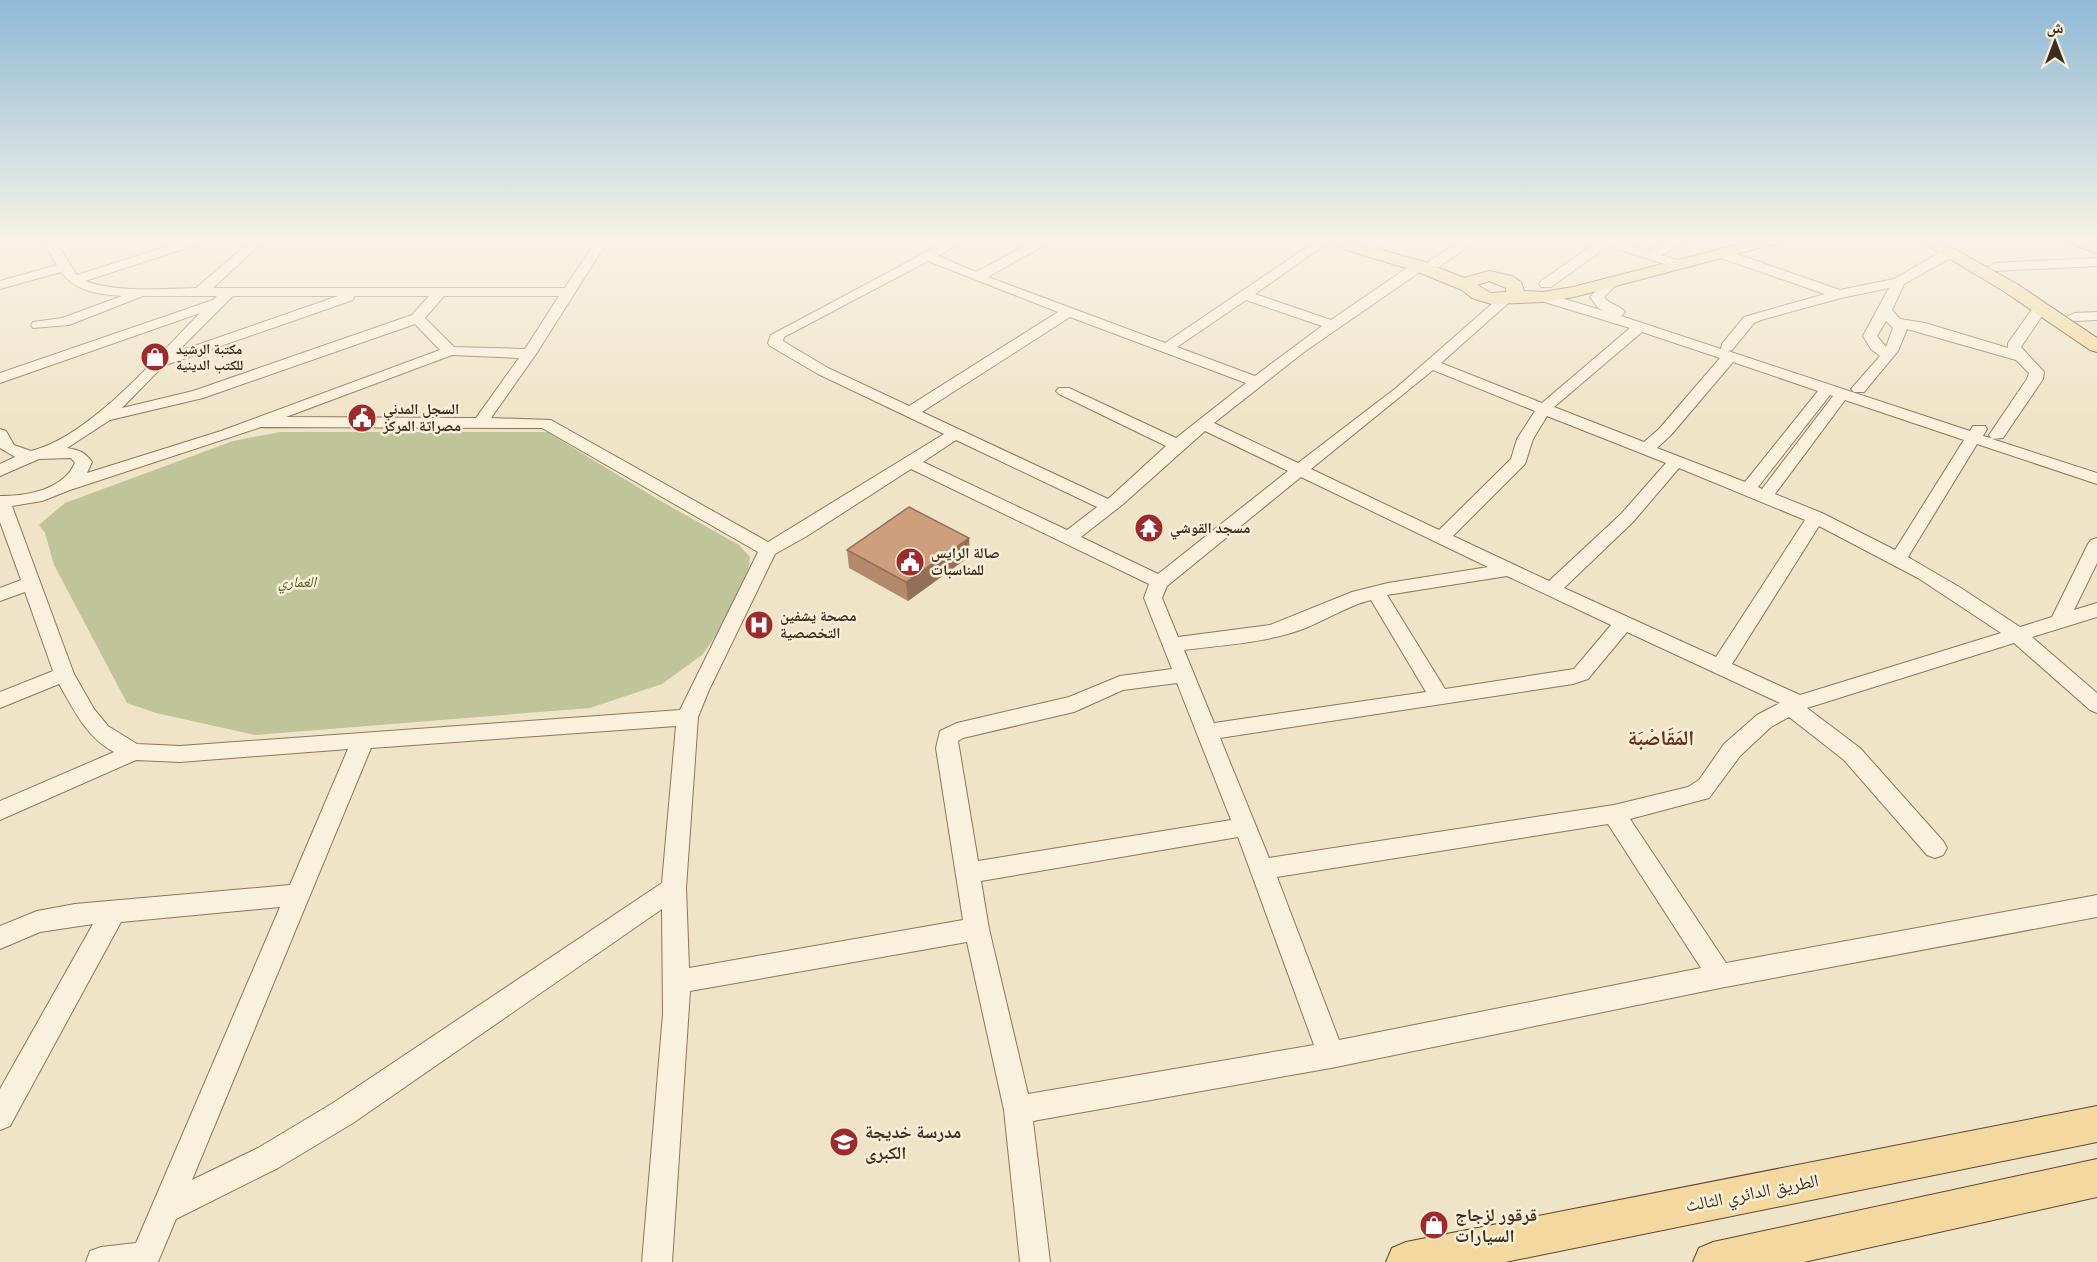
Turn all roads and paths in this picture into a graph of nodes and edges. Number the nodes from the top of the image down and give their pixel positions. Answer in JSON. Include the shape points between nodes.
{"nodes":[{"id":1,"x":128,"y":298,"type":"edge"},
{"id":2,"x":222,"y":298,"type":"edge"},
{"id":3,"x":223,"y":298,"type":"edge"},
{"id":4,"x":346,"y":298,"type":"edge"},
{"id":5,"x":435,"y":298,"type":"edge"},
{"id":6,"x":565,"y":298,"type":"edge"},
{"id":7,"x":848,"y":298,"type":"edge"},
{"id":8,"x":1031,"y":298,"type":"edge"},
{"id":9,"x":1241,"y":298,"type":"edge"},
{"id":10,"x":1250,"y":298,"type":"edge"},
{"id":11,"x":1374,"y":298,"type":"edge"},
{"id":12,"x":1474,"y":298,"type":"edge"},
{"id":13,"x":1504,"y":298,"type":"edge"},
{"id":14,"x":1566,"y":298,"type":"edge"},
{"id":15,"x":1598,"y":298,"type":"edge"},
{"id":16,"x":1825,"y":298,"type":"edge"},
{"id":17,"x":1891,"y":298,"type":"edge"},
{"id":18,"x":2027,"y":298,"type":"edge"},
{"id":19,"x":2044,"y":298,"type":"edge"},
{"id":20,"x":2041,"y":307,"type":"junction"},
{"id":21,"x":1885,"y":311,"type":"junction"},
{"id":22,"x":1068,"y":312,"type":"junction"},
{"id":23,"x":2097,"y":316,"type":"edge"},
{"id":24,"x":2074,"y":317,"type":"junction"},
{"id":25,"x":417,"y":318,"type":"junction"},
{"id":26,"x":1483,"y":318,"type":"junction"},
{"id":27,"x":1897,"y":323,"type":"junction"},
{"id":28,"x":38,"y":325,"type":"dead end"},
{"id":29,"x":1332,"y":325,"type":"junction"},
{"id":30,"x":1640,"y":326,"type":"junction"},
{"id":31,"x":2097,"y":333,"type":"edge"},
{"id":32,"x":2097,"y":346,"type":"edge"},
{"id":33,"x":1165,"y":349,"type":"junction"},
{"id":34,"x":450,"y":351,"type":"junction"},
{"id":35,"x":1726,"y":352,"type":"junction"},
{"id":36,"x":530,"y":354,"type":"junction"},
{"id":37,"x":1887,"y":355,"type":"junction"},
{"id":38,"x":2021,"y":357,"type":"junction"},
{"id":39,"x":158,"y":364,"type":"junction"},
{"id":40,"x":1430,"y":364,"type":"junction"},
{"id":41,"x":0,"y":378,"type":"edge"},
{"id":42,"x":1257,"y":381,"type":"junction"},
{"id":43,"x":1859,"y":389,"type":"junction"},
{"id":44,"x":1064,"y":391,"type":"dead end"},
{"id":45,"x":1834,"y":391,"type":"junction"},
{"id":46,"x":1544,"y":408,"type":"junction"},
{"id":47,"x":912,"y":411,"type":"junction"},
{"id":48,"x":101,"y":419,"type":"junction"},
{"id":49,"x":261,"y":422,"type":"junction"},
{"id":50,"x":480,"y":423,"type":"junction"},
{"id":51,"x":1203,"y":424,"type":"junction"},
{"id":52,"x":955,"y":434,"type":"junction"},
{"id":53,"x":1976,"y":434,"type":"junction"},
{"id":54,"x":1997,"y":435,"type":"junction"},
{"id":55,"x":4,"y":441,"type":"edge"},
{"id":56,"x":1177,"y":445,"type":"junction"},
{"id":57,"x":1641,"y":447,"type":"junction"},
{"id":58,"x":38,"y":455,"type":"junction"},
{"id":59,"x":80,"y":458,"type":"junction"},
{"id":60,"x":1676,"y":461,"type":"junction"},
{"id":61,"x":910,"y":462,"type":"junction"},
{"id":62,"x":124,"y":468,"type":"junction"},
{"id":63,"x":2097,"y":469,"type":"edge"},
{"id":64,"x":2,"y":470,"type":"edge"},
{"id":65,"x":1298,"y":471,"type":"junction"},
{"id":66,"x":2097,"y":479,"type":"edge"},
{"id":67,"x":1748,"y":489,"type":"junction"},
{"id":68,"x":56,"y":490,"type":"junction"},
{"id":69,"x":1765,"y":496,"type":"junction"},
{"id":70,"x":1,"y":501,"type":"edge"},
{"id":71,"x":1109,"y":506,"type":"junction"},
{"id":72,"x":1816,"y":517,"type":"junction"},
{"id":73,"x":12,"y":530,"type":"junction"},
{"id":74,"x":1070,"y":537,"type":"junction"},
{"id":75,"x":1442,"y":537,"type":"junction"},
{"id":76,"x":2097,"y":544,"type":"edge"},
{"id":77,"x":768,"y":550,"type":"junction"},
{"id":78,"x":1899,"y":557,"type":"junction"},
{"id":79,"x":1509,"y":570,"type":"junction"},
{"id":80,"x":1160,"y":582,"type":"junction"},
{"id":81,"x":31,"y":583,"type":"junction"},
{"id":82,"x":1551,"y":589,"type":"junction"},
{"id":83,"x":1376,"y":592,"type":"junction"},
{"id":84,"x":0,"y":595,"type":"edge"},
{"id":85,"x":2097,"y":610,"type":"edge"},
{"id":86,"x":2059,"y":622,"type":"junction"},
{"id":87,"x":1623,"y":623,"type":"junction"},
{"id":88,"x":2015,"y":634,"type":"junction"},
{"id":89,"x":1170,"y":645,"type":"junction"},
{"id":90,"x":1720,"y":666,"type":"junction"},
{"id":91,"x":64,"y":674,"type":"junction"},
{"id":92,"x":1184,"y":675,"type":"junction"},
{"id":93,"x":1440,"y":698,"type":"junction"},
{"id":94,"x":0,"y":700,"type":"edge"},
{"id":95,"x":1794,"y":705,"type":"junction"},
{"id":96,"x":2097,"y":705,"type":"edge"},
{"id":97,"x":687,"y":717,"type":"junction"},
{"id":98,"x":1207,"y":732,"type":"junction"},
{"id":99,"x":363,"y":740,"type":"junction"},
{"id":100,"x":134,"y":752,"type":"junction"},
{"id":101,"x":0,"y":811,"type":"edge"},
{"id":102,"x":1614,"y":814,"type":"junction"},
{"id":103,"x":1244,"y":826,"type":"junction"},
{"id":104,"x":1935,"y":848,"type":"dead end"},
{"id":105,"x":1262,"y":869,"type":"junction"},
{"id":106,"x":968,"y":873,"type":"junction"},
{"id":107,"x":674,"y":888,"type":"junction"},
{"id":108,"x":297,"y":895,"type":"junction"},
{"id":109,"x":2097,"y":906,"type":"edge"},
{"id":110,"x":113,"y":912,"type":"junction"},
{"id":111,"x":977,"y":929,"type":"junction"},
{"id":112,"x":0,"y":938,"type":"edge"},
{"id":113,"x":1720,"y":976,"type":"junction"},
{"id":114,"x":677,"y":982,"type":"junction"},
{"id":115,"x":1331,"y":1055,"type":"junction"},
{"id":116,"x":1018,"y":1110,"type":"junction"},
{"id":117,"x":0,"y":1116,"type":"edge"},
{"id":118,"x":2097,"y":1124,"type":"edge"},
{"id":119,"x":2097,"y":1178,"type":"edge"},
{"id":120,"x":166,"y":1208,"type":"junction"},
{"id":121,"x":1504,"y":1253,"type":"edge"},
{"id":122,"x":144,"y":1259,"type":"edge"},
{"id":123,"x":101,"y":1262,"type":"edge"},
{"id":124,"x":657,"y":1262,"type":"edge"},
{"id":125,"x":1035,"y":1262,"type":"edge"},
{"id":126,"x":1406,"y":1262,"type":"edge"},
{"id":127,"x":1713,"y":1262,"type":"edge"}],
"edges":[{"from":1,"to":28,"type":"street","via":[[64,322]]},
{"from":2,"to":41,"type":"street"},
{"from":3,"to":39,"type":"street"},
{"from":4,"to":39,"type":"street"},
{"from":5,"to":25,"type":"street"},
{"from":6,"to":36,"type":"street"},
{"from":7,"to":47,"type":"street","via":[[778,335],[774,341],[823,371]]},
{"from":8,"to":22,"type":"street"},
{"from":9,"to":33,"type":"street"},
{"from":10,"to":29,"type":"street"},
{"from":11,"to":29,"type":"street"},
{"from":12,"to":26,"type":"street"},
{"from":13,"to":26,"type":"street"},
{"from":14,"to":30,"type":"street"},
{"from":15,"to":35,"type":"street","via":[[1603,305]]},
{"from":16,"to":35,"type":"street","via":[[1753,318]]},
{"from":17,"to":21,"type":"street"},
{"from":18,"to":20,"type":"main road"},
{"from":19,"to":24,"type":"main road"},
{"from":20,"to":32,"type":"main road"},
{"from":20,"to":38,"type":"street","via":[[2015,343]]},
{"from":21,"to":27,"type":"street"},
{"from":21,"to":37,"type":"street","via":[[1870,336]]},
{"from":22,"to":33,"type":"street"},
{"from":22,"to":47,"type":"street"},
{"from":23,"to":24,"type":"street"},
{"from":24,"to":31,"type":"main road"},
{"from":25,"to":34,"type":"street"},
{"from":25,"to":48,"type":"street","via":[[198,395]]},
{"from":26,"to":40,"type":"street"},
{"from":27,"to":37,"type":"street","via":[[1900,333]]},
{"from":27,"to":38,"type":"street","via":[[1920,326]]},
{"from":29,"to":42,"type":"street"},
{"from":30,"to":35,"type":"street"},
{"from":30,"to":46,"type":"street"},
{"from":33,"to":42,"type":"street"},
{"from":34,"to":36,"type":"street"},
{"from":34,"to":49,"type":"street"},
{"from":35,"to":43,"type":"street"},
{"from":35,"to":45,"type":"street"},
{"from":35,"to":57,"type":"street","via":[[1665,432]]},
{"from":36,"to":50,"type":"street"},
{"from":37,"to":43,"type":"street"},
{"from":38,"to":54,"type":"street","via":[[2032,366],[2036,376]]},
{"from":39,"to":48,"type":"street"},
{"from":40,"to":46,"type":"street"},
{"from":40,"to":65,"type":"street"},
{"from":42,"to":51,"type":"street"},
{"from":43,"to":53,"type":"street"},
{"from":44,"to":56,"type":"street"},
{"from":45,"to":53,"type":"street"},
{"from":45,"to":67,"type":"street"},
{"from":45,"to":69,"type":"street"},
{"from":46,"to":57,"type":"street"},
{"from":46,"to":75,"type":"street","via":[[1522,446],[1519,461]]},
{"from":47,"to":52,"type":"street"},
{"from":48,"to":58,"type":"street"},
{"from":48,"to":59,"type":"street"},
{"from":49,"to":50,"type":"street"},
{"from":49,"to":62,"type":"street"},
{"from":50,"to":77,"type":"street","via":[[545,423]]},
{"from":51,"to":56,"type":"street"},
{"from":51,"to":65,"type":"street"},
{"from":52,"to":61,"type":"street"},
{"from":52,"to":71,"type":"street"},
{"from":53,"to":54,"type":"street"},
{"from":53,"to":66,"type":"street"},
{"from":53,"to":78,"type":"street"},
{"from":54,"to":63,"type":"street"},
{"from":55,"to":58,"type":"street"},
{"from":55,"to":64,"type":"street"},
{"from":56,"to":71,"type":"street"},
{"from":57,"to":60,"type":"street"},
{"from":58,"to":59,"type":"street"},
{"from":58,"to":64,"type":"street"},
{"from":59,"to":62,"type":"street"},
{"from":59,"to":68,"type":"street","via":[[82,469]]},
{"from":60,"to":67,"type":"street"},
{"from":60,"to":82,"type":"street","via":[[1627,518]]},
{"from":61,"to":74,"type":"street"},
{"from":61,"to":77,"type":"street"},
{"from":62,"to":68,"type":"street"},
{"from":65,"to":75,"type":"street"},
{"from":65,"to":80,"type":"street"},
{"from":67,"to":69,"type":"street"},
{"from":68,"to":70,"type":"street","via":[[31,499]]},
{"from":68,"to":73,"type":"street","via":[[30,507]]},
{"from":69,"to":72,"type":"street"},
{"from":70,"to":73,"type":"street"},
{"from":71,"to":74,"type":"street"},
{"from":72,"to":78,"type":"street"},
{"from":72,"to":90,"type":"street"},
{"from":73,"to":81,"type":"street"},
{"from":74,"to":80,"type":"street"},
{"from":75,"to":79,"type":"street"},
{"from":76,"to":86,"type":"street"},
{"from":77,"to":97,"type":"street"},
{"from":78,"to":88,"type":"street"},
{"from":79,"to":82,"type":"street"},
{"from":79,"to":83,"type":"street"},
{"from":80,"to":89,"type":"street","via":[[1153,598]]},
{"from":81,"to":84,"type":"street"},
{"from":81,"to":91,"type":"street"},
{"from":82,"to":87,"type":"street"},
{"from":83,"to":89,"type":"street","via":[[1271,632]]},
{"from":83,"to":93,"type":"street"},
{"from":85,"to":86,"type":"street"},
{"from":86,"to":88,"type":"street"},
{"from":87,"to":90,"type":"street"},
{"from":87,"to":93,"type":"street","via":[[1581,674]]},
{"from":88,"to":95,"type":"street"},
{"from":88,"to":96,"type":"street"},
{"from":89,"to":92,"type":"street"},
{"from":90,"to":95,"type":"street"},
{"from":91,"to":94,"type":"street"},
{"from":91,"to":100,"type":"street","via":[[100,732]]},
{"from":92,"to":98,"type":"street"},
{"from":92,"to":106,"type":"street","via":[[1120,683],[1074,704],[957,730],[948,737]]},
{"from":93,"to":98,"type":"street"},
{"from":95,"to":102,"type":"street","via":[[1764,721],[1732,750],[1701,792]]},
{"from":95,"to":104,"type":"street","via":[[1846,749]]},
{"from":97,"to":99,"type":"street"},
{"from":97,"to":107,"type":"street"},
{"from":98,"to":103,"type":"street"},
{"from":99,"to":100,"type":"street","via":[[180,754]]},
{"from":99,"to":108,"type":"street"},
{"from":100,"to":101,"type":"street"},
{"from":102,"to":105,"type":"street"},
{"from":102,"to":113,"type":"street"},
{"from":103,"to":105,"type":"street"},
{"from":103,"to":106,"type":"street"},
{"from":105,"to":115,"type":"street"},
{"from":106,"to":111,"type":"street"},
{"from":107,"to":114,"type":"street"},
{"from":107,"to":120,"type":"street","via":[[343,1113],[268,1158]]},
{"from":108,"to":110,"type":"street"},
{"from":108,"to":120,"type":"street"},
{"from":109,"to":113,"type":"street"},
{"from":110,"to":112,"type":"street","via":[[37,922]]},
{"from":110,"to":117,"type":"street"},
{"from":111,"to":114,"type":"street"},
{"from":111,"to":116,"type":"street"},
{"from":113,"to":115,"type":"street"},
{"from":114,"to":124,"type":"street"},
{"from":115,"to":116,"type":"street"},
{"from":116,"to":125,"type":"street"},
{"from":118,"to":121,"type":"main road","name":"الطريق الدائري الثالث"},
{"from":119,"to":127,"type":"main road"},
{"from":120,"to":122,"type":"street"},
{"from":121,"to":126,"type":"main road","name":"الطريق الدائري الثالث"},
{"from":122,"to":123,"type":"street"}]}
